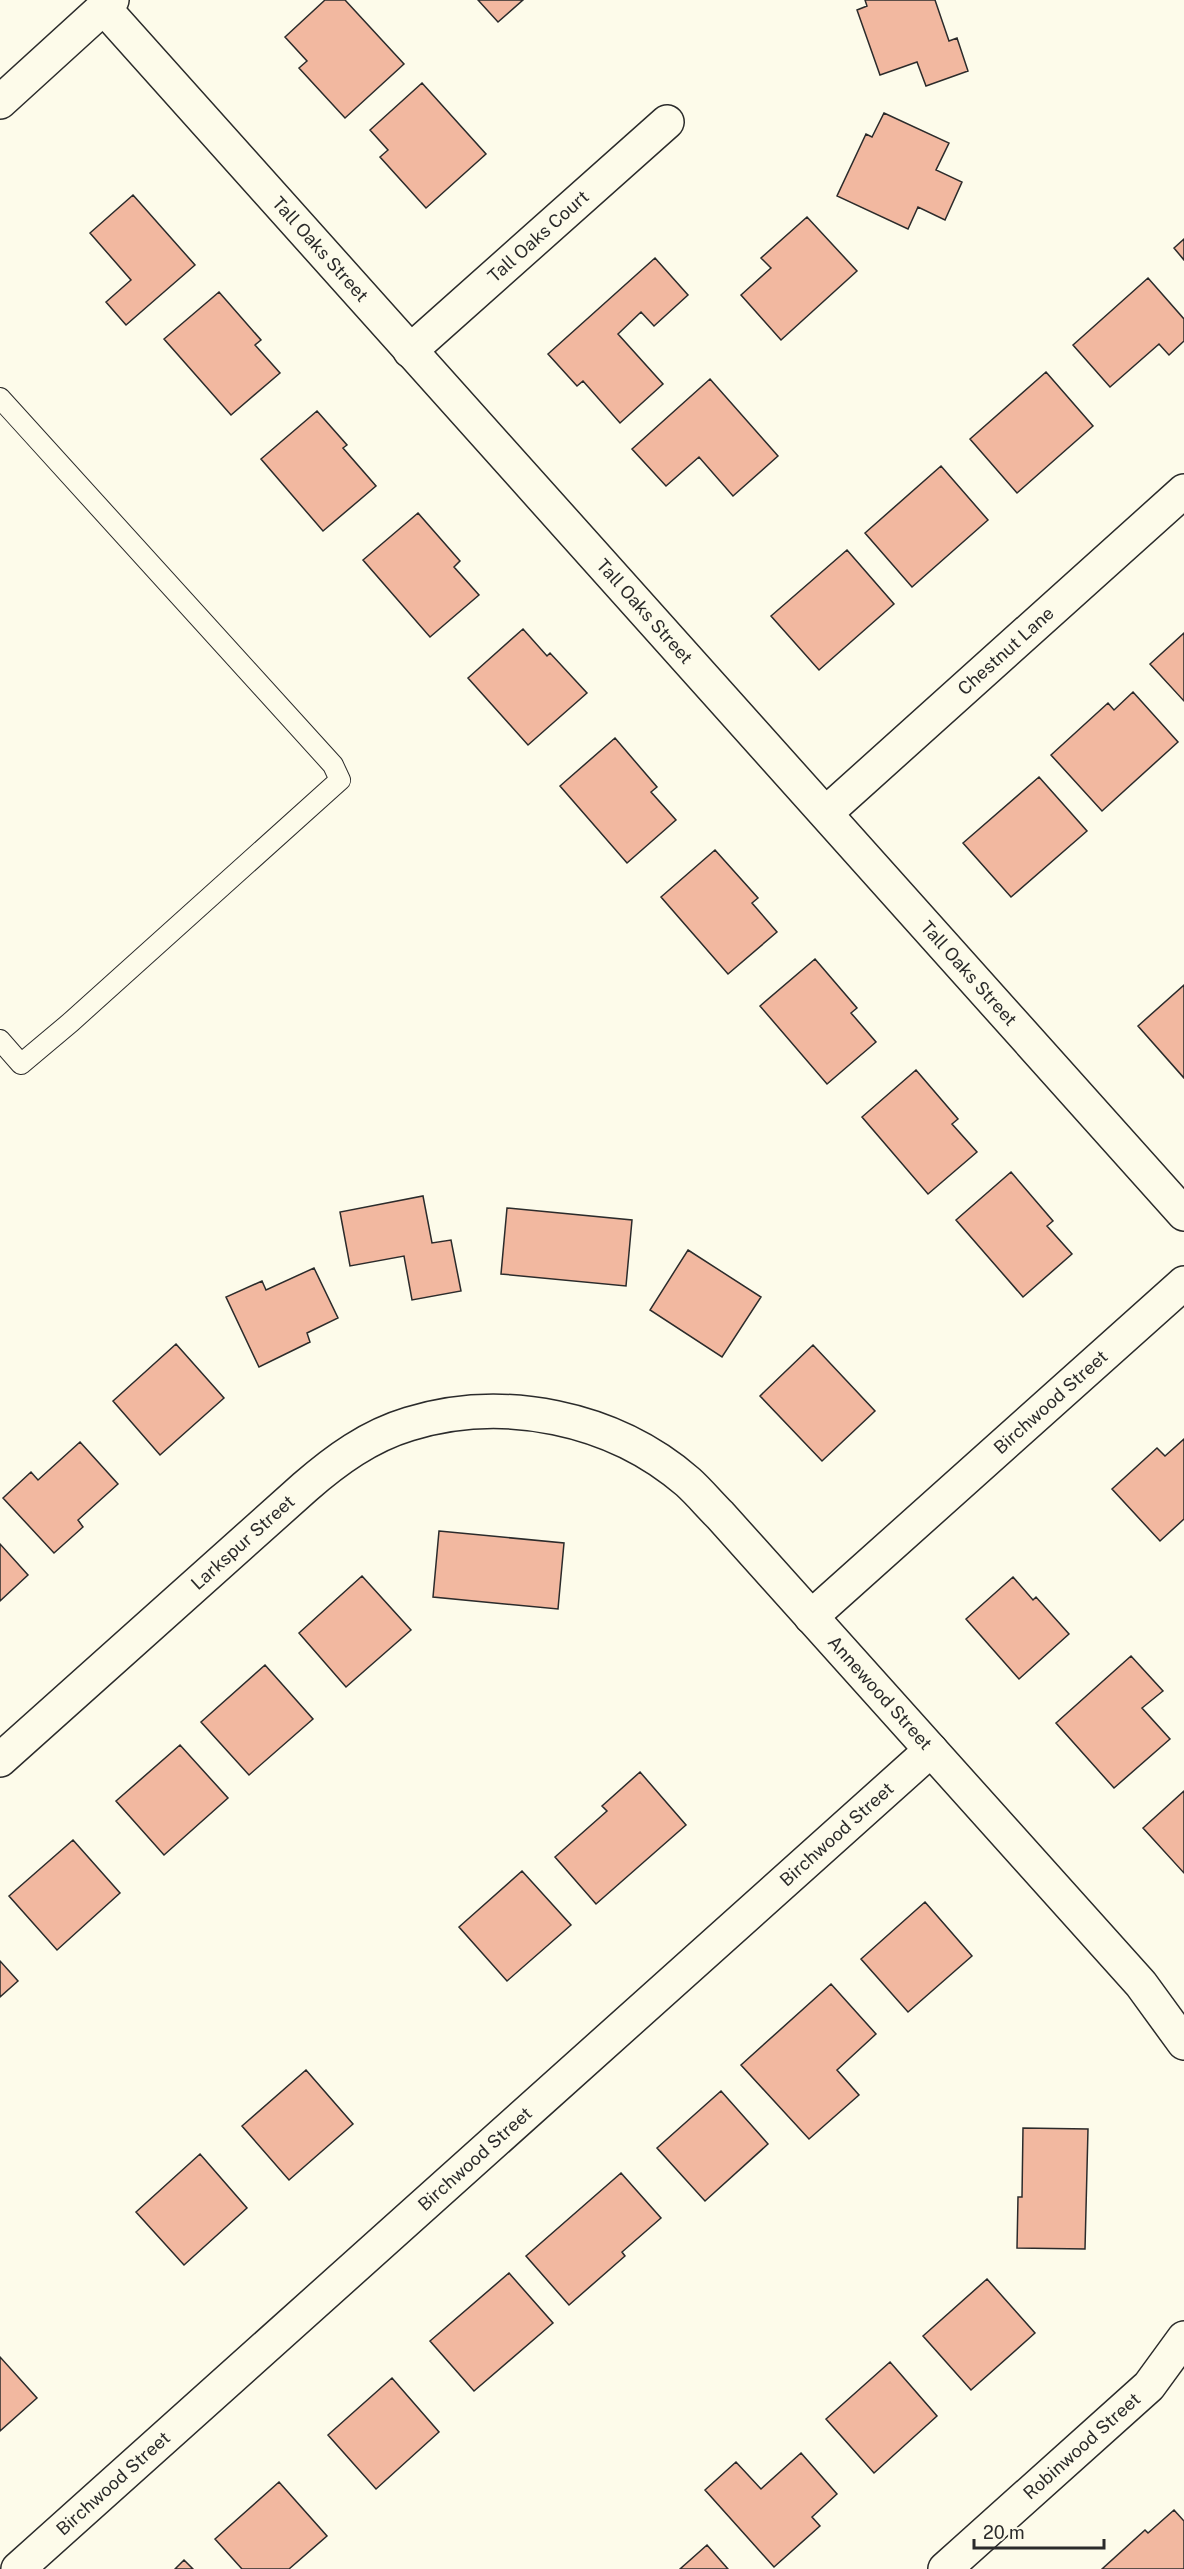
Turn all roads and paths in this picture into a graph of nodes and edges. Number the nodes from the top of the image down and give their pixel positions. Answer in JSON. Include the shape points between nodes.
{"nodes":[{"id":1,"x":108,"y":4,"type":"edge"},
{"id":2,"x":0,"y":102,"type":"edge"},
{"id":3,"x":667,"y":122,"type":"dead end"},
{"id":4,"x":410,"y":351,"type":"junction"},
{"id":5,"x":0,"y":398,"type":"edge"},
{"id":6,"x":1184,"y":491,"type":"edge"},
{"id":7,"x":826,"y":813,"type":"junction"},
{"id":8,"x":0,"y":1040,"type":"edge"},
{"id":9,"x":1184,"y":1214,"type":"edge"},
{"id":10,"x":1184,"y":1282,"type":"edge"},
{"id":11,"x":527,"y":1412,"type":"joint"},
{"id":12,"x":811,"y":1617,"type":"junction"},
{"id":13,"x":931,"y":1750,"type":"junction"},
{"id":14,"x":0,"y":1760,"type":"edge"},
{"id":15,"x":1184,"y":2043,"type":"edge"},
{"id":16,"x":1184,"y":2338,"type":"edge"},
{"id":17,"x":18,"y":2569,"type":"edge"},
{"id":18,"x":945,"y":2569,"type":"edge"}],
"edges":[{"from":1,"to":2,"type":"street"},
{"from":1,"to":4,"type":"street","name":"Tall Oaks Street"},
{"from":3,"to":4,"type":"street","name":"Tall Oaks Court"},
{"from":4,"to":7,"type":"street","name":"Tall Oaks Street"},
{"from":5,"to":8,"type":"lane","via":[[333,765],[340,780],[21,1064]]},
{"from":6,"to":7,"type":"street","name":"Chestnut Lane"},
{"from":7,"to":9,"type":"street","name":"Tall Oaks Street"},
{"from":10,"to":12,"type":"street","name":"Birchwood Street"},
{"from":11,"to":12,"type":"street","name":"Annewood Street","via":[[567,1419],[619,1438],[680,1476]]},
{"from":11,"to":14,"type":"street","name":"Larkspur Street","via":[[448,1414],[408,1424],[332,1463]]},
{"from":12,"to":13,"type":"street","name":"Annewood Street"},
{"from":13,"to":15,"type":"street","name":"Annewood Street","via":[[1141,1984]]},
{"from":13,"to":17,"type":"street","name":"Birchwood Street"},
{"from":16,"to":18,"type":"street","name":"Robinwood Street","via":[[1149,2386]]}]}
